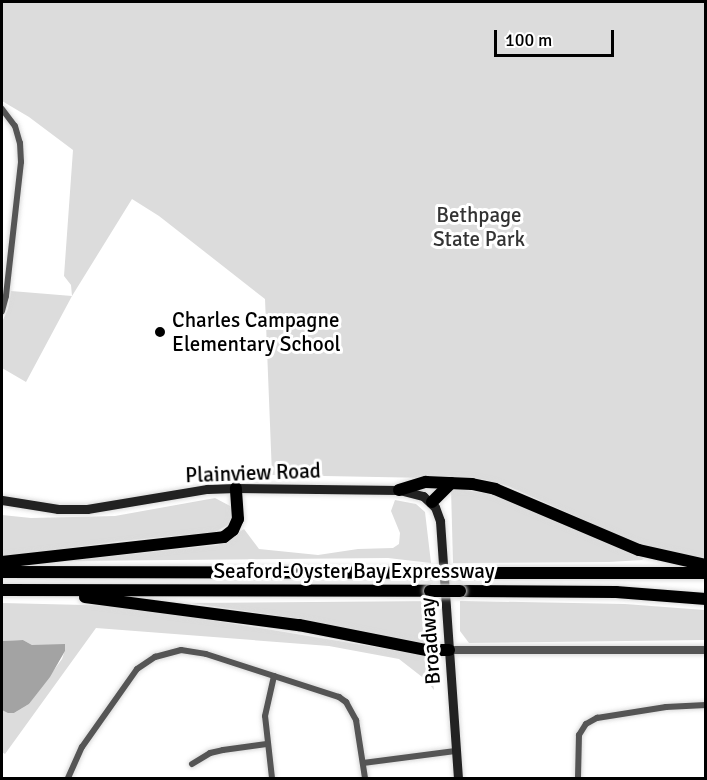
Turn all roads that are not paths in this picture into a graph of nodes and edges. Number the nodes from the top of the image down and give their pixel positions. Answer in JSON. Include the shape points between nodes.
{"nodes":[{"id":1,"x":2,"y":109,"type":"edge"},
{"id":2,"x":5,"y":273,"type":"edge"},
{"id":3,"x":2,"y":311,"type":"edge"},
{"id":4,"x":451,"y":483,"type":"junction"},
{"id":5,"x":236,"y":488,"type":"junction"},
{"id":6,"x":399,"y":490,"type":"junction"},
{"id":7,"x":2,"y":500,"type":"edge"},
{"id":8,"x":432,"y":502,"type":"junction"},
{"id":9,"x":2,"y":562,"type":"edge"},
{"id":10,"x":705,"y":565,"type":"edge"},
{"id":11,"x":2,"y":572,"type":"edge"},
{"id":12,"x":705,"y":573,"type":"edge"},
{"id":13,"x":2,"y":590,"type":"edge"},
{"id":14,"x":27,"y":590,"type":"junction"},
{"id":15,"x":705,"y":598,"type":"edge"},
{"id":16,"x":449,"y":650,"type":"junction"},
{"id":17,"x":705,"y":650,"type":"edge"},
{"id":18,"x":274,"y":676,"type":"junction"},
{"id":19,"x":705,"y":705,"type":"edge"},
{"id":20,"x":267,"y":744,"type":"junction"},
{"id":21,"x":455,"y":751,"type":"junction"},
{"id":22,"x":363,"y":763,"type":"junction"},
{"id":23,"x":192,"y":764,"type":"dead end"},
{"id":24,"x":68,"y":778,"type":"edge"},
{"id":25,"x":272,"y":778,"type":"edge"},
{"id":26,"x":365,"y":778,"type":"edge"},
{"id":27,"x":458,"y":778,"type":"edge"},
{"id":28,"x":578,"y":778,"type":"edge"}],
"edges":[{"from":1,"to":2,"type":"street","via":[[15,126],[21,162]]},
{"from":2,"to":3,"type":"street"},
{"from":4,"to":6,"type":"highway","via":[[426,482]]},
{"from":4,"to":8,"type":"highway"},
{"from":4,"to":10,"type":"highway","via":[[506,492],[639,550]]},
{"from":5,"to":6,"type":"main road","name":"Plainview Road"},
{"from":5,"to":7,"type":"main road","name":"Plainview Road","via":[[207,489],[87,509],[58,509]]},
{"from":5,"to":9,"type":"highway","via":[[238,519],[224,537]]},
{"from":6,"to":8,"type":"main road","name":"Plainview Road","via":[[418,493]]},
{"from":8,"to":16,"type":"main road","name":"Broadway","via":[[440,521]]},
{"from":11,"to":12,"type":"highway","name":"Seaford-Oyster Bay Expressway","bridge":true},
{"from":13,"to":14,"type":"highway","name":"Seaford-Oyster Bay Expressway"},
{"from":14,"to":15,"type":"highway","name":"Seaford-Oyster Bay Expressway","bridge":true,"via":[[616,592]]},
{"from":14,"to":16,"type":"highway","via":[[240,616],[427,650]]},
{"from":16,"to":17,"type":"street"},
{"from":16,"to":21,"type":"main road","name":"Broadway"},
{"from":18,"to":20,"type":"street","via":[[265,716]]},
{"from":18,"to":22,"type":"street","via":[[346,702],[356,720]]},
{"from":18,"to":24,"type":"street","via":[[190,651],[155,657],[129,679],[82,747]]},
{"from":19,"to":28,"type":"street","via":[[597,718],[586,724],[579,735]]},
{"from":20,"to":23,"type":"street","via":[[210,753]]},
{"from":20,"to":25,"type":"street"},
{"from":21,"to":22,"type":"street"},
{"from":21,"to":27,"type":"main road","name":"Broadway"},
{"from":22,"to":26,"type":"street"}]}
